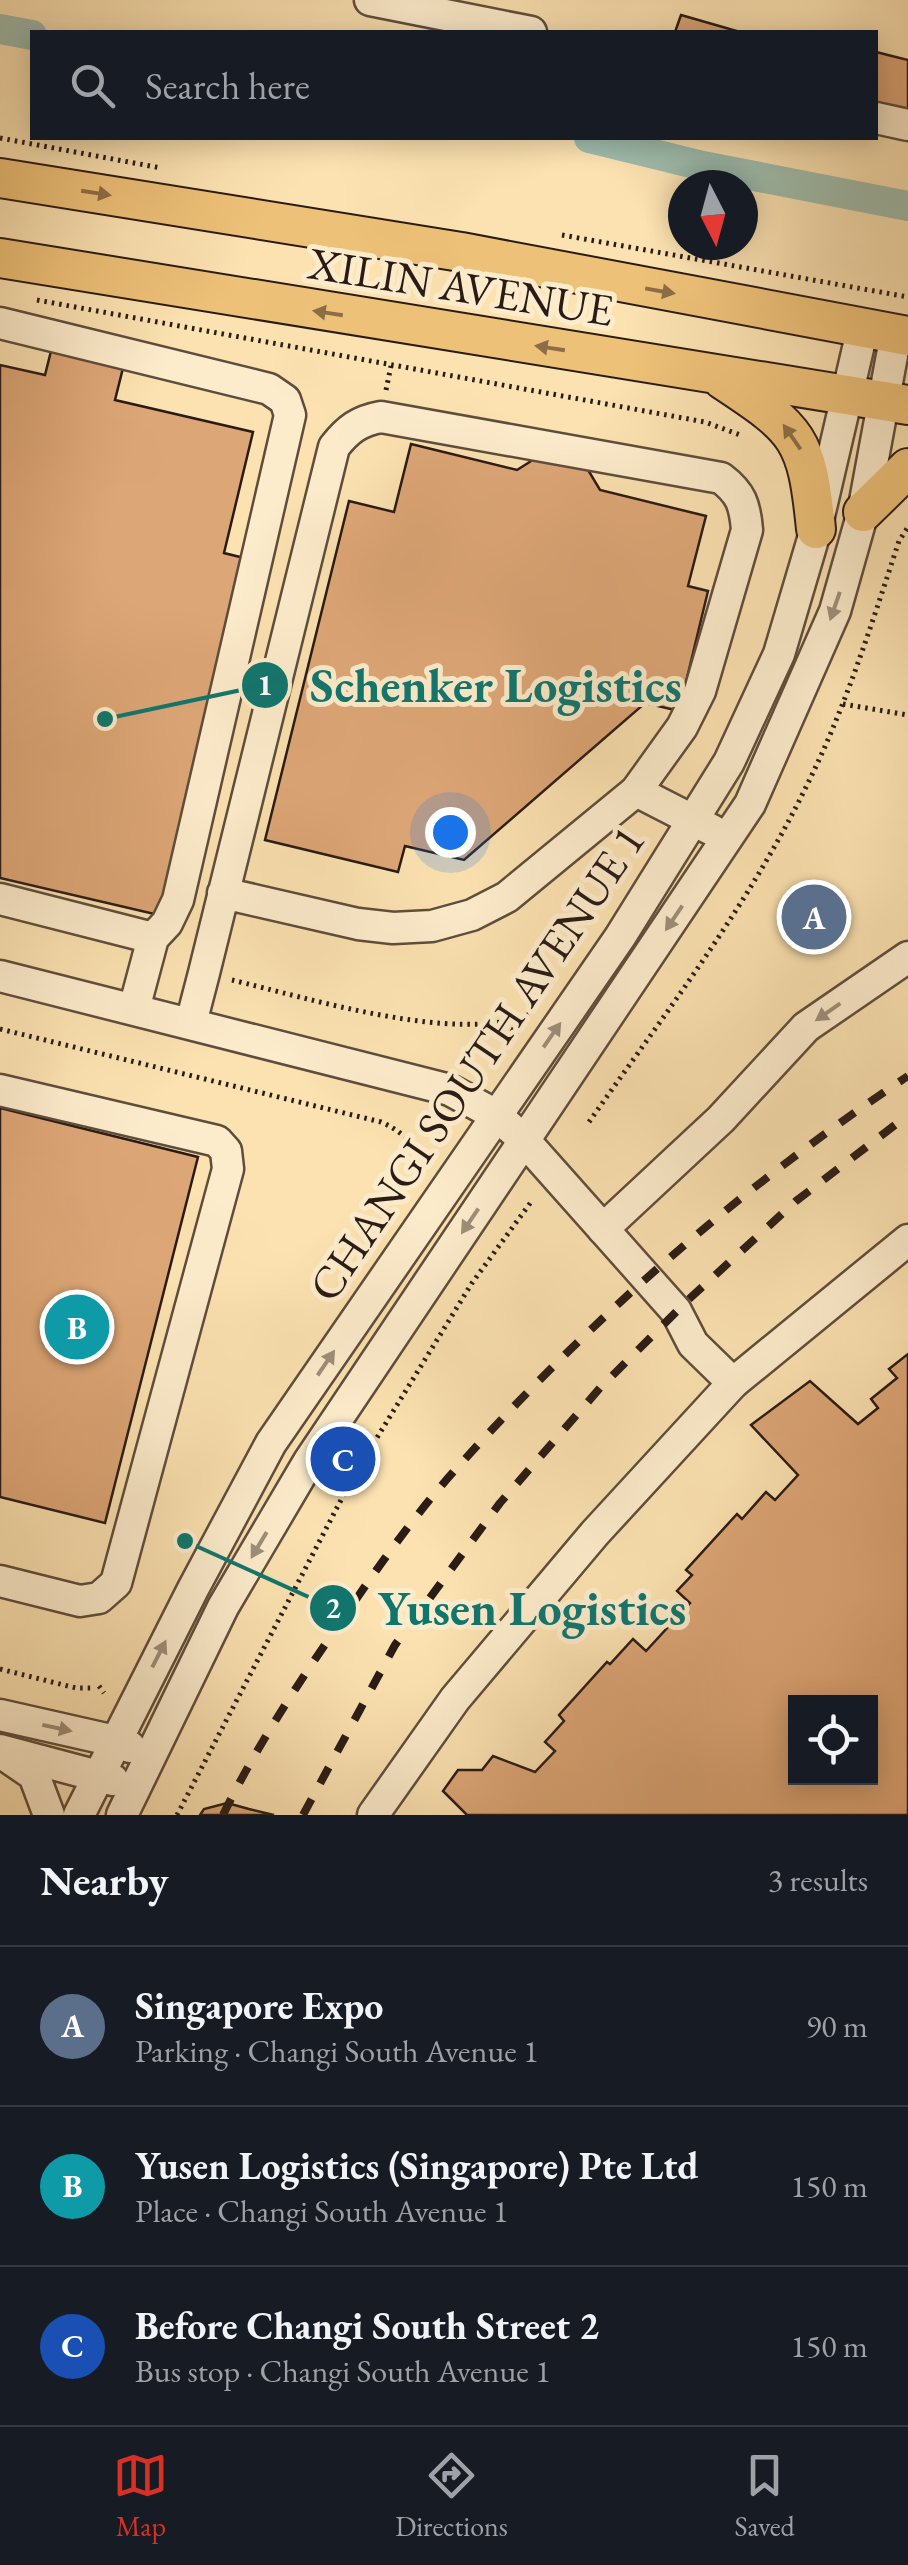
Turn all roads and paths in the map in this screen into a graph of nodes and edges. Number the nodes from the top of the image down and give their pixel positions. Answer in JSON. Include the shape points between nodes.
{"nodes":[{"id":1,"x":370,"y":0,"type":"edge"},
{"id":2,"x":521,"y":30,"type":"edge"},
{"id":3,"x":878,"y":118,"type":"edge"},
{"id":4,"x":908,"y":125,"type":"edge"},
{"id":5,"x":0,"y":178,"type":"edge"},
{"id":6,"x":0,"y":258,"type":"edge"},
{"id":7,"x":20,"y":296,"type":"dead end"},
{"id":8,"x":0,"y":323,"type":"edge"},
{"id":9,"x":889,"y":332,"type":"edge"},
{"id":10,"x":391,"y":364,"type":"junction"},
{"id":11,"x":715,"y":375,"type":"junction"},
{"id":12,"x":388,"y":379,"type":"dead end"},
{"id":13,"x":880,"y":400,"type":"edge"},
{"id":14,"x":755,"y":440,"type":"dead end"},
{"id":15,"x":908,"y":468,"type":"edge"},
{"id":16,"x":863,"y":512,"type":"junction"},
{"id":17,"x":816,"y":529,"type":"junction"},
{"id":18,"x":843,"y":704,"type":"dead end"},
{"id":19,"x":908,"y":716,"type":"edge"},
{"id":20,"x":636,"y":792,"type":"junction"},
{"id":21,"x":693,"y":822,"type":"junction"},
{"id":22,"x":728,"y":837,"type":"junction"},
{"id":23,"x":224,"y":893,"type":"junction"},
{"id":24,"x":0,"y":899,"type":"edge"},
{"id":25,"x":152,"y":938,"type":"junction"},
{"id":26,"x":908,"y":957,"type":"edge"},
{"id":27,"x":204,"y":973,"type":"junction"},
{"id":28,"x":0,"y":976,"type":"edge"},
{"id":29,"x":542,"y":1004,"type":"dead end"},
{"id":30,"x":134,"y":1009,"type":"junction"},
{"id":31,"x":493,"y":1022,"type":"junction"},
{"id":32,"x":191,"y":1024,"type":"junction"},
{"id":33,"x":0,"y":1029,"type":"edge"},
{"id":34,"x":522,"y":1035,"type":"dead end"},
{"id":35,"x":0,"y":1090,"type":"edge"},
{"id":36,"x":496,"y":1115,"type":"junction"},
{"id":37,"x":524,"y":1140,"type":"junction"},
{"id":38,"x":426,"y":1160,"type":"dead end"},
{"id":39,"x":417,"y":1164,"type":"junction"},
{"id":40,"x":418,"y":1180,"type":"dead end"},
{"id":41,"x":531,"y":1202,"type":"dead end"},
{"id":42,"x":603,"y":1229,"type":"junction"},
{"id":43,"x":908,"y":1240,"type":"edge"},
{"id":44,"x":740,"y":1376,"type":"junction"},
{"id":45,"x":0,"y":1582,"type":"edge"},
{"id":46,"x":0,"y":1670,"type":"edge"},
{"id":47,"x":104,"y":1693,"type":"dead end"},
{"id":48,"x":0,"y":1715,"type":"edge"},
{"id":49,"x":114,"y":1740,"type":"junction"},
{"id":50,"x":0,"y":1751,"type":"edge"},
{"id":51,"x":152,"y":1756,"type":"junction"},
{"id":52,"x":98,"y":1774,"type":"junction"},
{"id":53,"x":128,"y":1801,"type":"edge"},
{"id":54,"x":49,"y":1815,"type":"edge"},
{"id":55,"x":79,"y":1815,"type":"edge"},
{"id":56,"x":177,"y":1815,"type":"edge"},
{"id":57,"x":373,"y":1815,"type":"edge"}],
"edges":[{"from":1,"to":2,"type":"street"},
{"from":3,"to":4,"type":"street"},
{"from":5,"to":9,"type":"main road","name":"XILIN AVENUE","one_way":true,"via":[[461,252]]},
{"from":11,"to":6,"type":"main road","name":"XILIN AVENUE","one_way":true},
{"from":7,"to":10,"type":"path"},
{"from":8,"to":25,"type":"street","via":[[269,389],[285,400],[290,415],[178,900]]},
{"from":9,"to":13,"type":"street","name":"CHANGI SOUTH AVENUE 1"},
{"from":10,"to":12,"type":"path"},
{"from":10,"to":14,"type":"path","via":[[704,422]]},
{"from":11,"to":13,"type":"main road","name":"XILIN AVENUE"},
{"from":17,"to":11,"type":"main road","one_way":true,"via":[[811,475],[800,446],[777,416]]},
{"from":13,"to":16,"type":"street","name":"CHANGI SOUTH AVENUE 1"},
{"from":13,"to":17,"type":"street","name":"CHANGI SOUTH AVENUE 1"},
{"from":15,"to":16,"type":"main road"},
{"from":16,"to":22,"type":"street","name":"CHANGI SOUTH AVENUE 1","one_way":true,"via":[[835,611],[750,804]]},
{"from":17,"to":21,"type":"street","name":"CHANGI SOUTH AVENUE 1","via":[[780,654]]},
{"from":18,"to":19,"type":"path"},
{"from":20,"to":21,"type":"street"},
{"from":20,"to":23,"type":"street","via":[[508,897],[432,926],[358,924]]},
{"from":20,"to":23,"type":"street","via":[[700,691],[746,530],[746,506],[736,490],[702,474],[382,417],[362,421],[334,448]]},
{"from":21,"to":22,"type":"street"},
{"from":36,"to":21,"type":"street","name":"CHANGI SOUTH AVENUE 1","one_way":true},
{"from":22,"to":37,"type":"street","name":"CHANGI SOUTH AVENUE 1","one_way":true},
{"from":23,"to":27,"type":"street"},
{"from":24,"to":25,"type":"street"},
{"from":25,"to":30,"type":"street"},
{"from":26,"to":42,"type":"street","one_way":true,"via":[[806,1027],[721,1119]]},
{"from":27,"to":31,"type":"path","via":[[396,1018]]},
{"from":27,"to":32,"type":"street"},
{"from":28,"to":30,"type":"street"},
{"from":29,"to":31,"type":"path","via":[[516,1020]]},
{"from":30,"to":32,"type":"street"},
{"from":31,"to":34,"type":"path"},
{"from":32,"to":36,"type":"street","via":[[450,1090]]},
{"from":33,"to":39,"type":"path","via":[[380,1122],[402,1132]]},
{"from":35,"to":45,"type":"street","via":[[217,1141],[228,1169],[116,1582],[99,1598],[80,1600]]},
{"from":36,"to":37,"type":"street"},
{"from":49,"to":36,"type":"street","name":"CHANGI SOUTH AVENUE 1","one_way":true,"via":[[271,1443]]},
{"from":37,"to":42,"type":"street"},
{"from":37,"to":51,"type":"street","name":"CHANGI SOUTH AVENUE 1","one_way":true,"via":[[309,1461],[223,1607]]},
{"from":38,"to":39,"type":"path"},
{"from":39,"to":40,"type":"path"},
{"from":41,"to":56,"type":"path","via":[[472,1283],[354,1475]]},
{"from":42,"to":44,"type":"street","via":[[676,1311],[692,1344]]},
{"from":43,"to":44,"type":"street"},
{"from":44,"to":57,"type":"street","via":[[454,1699]]},
{"from":46,"to":47,"type":"path"},
{"from":48,"to":49,"type":"street","one_way":true},
{"from":49,"to":51,"type":"street"},
{"from":49,"to":52,"type":"street","name":"CHANGI SOUTH AVENUE 1"},
{"from":50,"to":52,"type":"street"},
{"from":50,"to":54,"type":"street","via":[[34,1775]]},
{"from":51,"to":53,"type":"street","name":"CHANGI SOUTH AVENUE 1"},
{"from":52,"to":53,"type":"street"},
{"from":52,"to":55,"type":"street","name":"CHANGI SOUTH AVENUE 1"}]}
